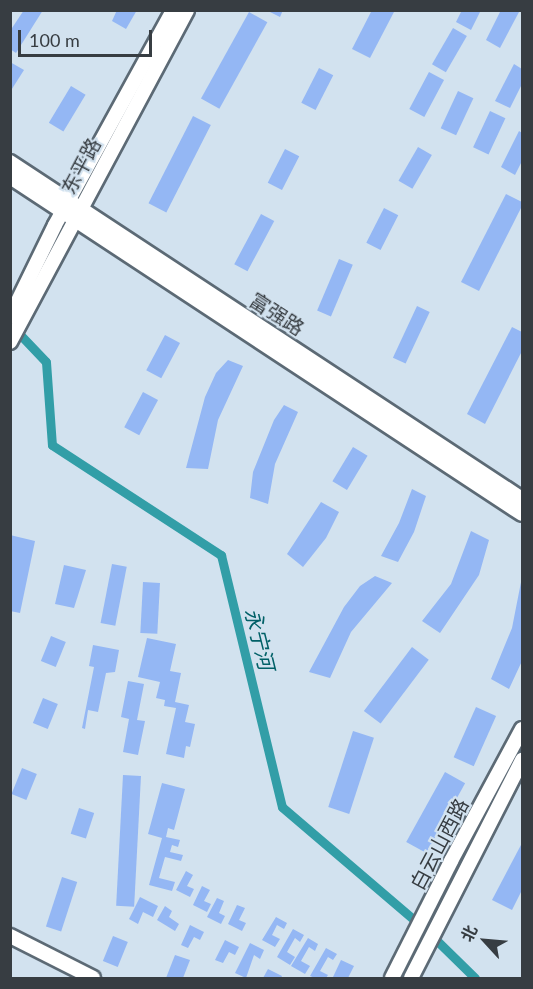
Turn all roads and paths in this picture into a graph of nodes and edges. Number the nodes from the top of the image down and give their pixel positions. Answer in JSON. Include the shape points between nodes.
{"nodes":[{"id":1,"x":173,"y":10,"type":"edge"},
{"id":2,"x":187,"y":10,"type":"edge"},
{"id":3,"x":10,"y":162,"type":"edge"},
{"id":4,"x":10,"y":177,"type":"edge"},
{"id":5,"x":71,"y":211,"type":"junction"},
{"id":6,"x":28,"y":296,"type":"junction"},
{"id":7,"x":10,"y":317,"type":"edge"},
{"id":8,"x":10,"y":342,"type":"edge"},
{"id":9,"x":522,"y":499,"type":"edge"},
{"id":10,"x":522,"y":514,"type":"edge"},
{"id":11,"x":522,"y":729,"type":"edge"},
{"id":12,"x":522,"y":760,"type":"edge"},
{"id":13,"x":10,"y":936,"type":"edge"},
{"id":14,"x":10,"y":945,"type":"edge"},
{"id":15,"x":414,"y":974,"type":"edge"},
{"id":16,"x":74,"y":978,"type":"edge"},
{"id":17,"x":93,"y":978,"type":"edge"},
{"id":18,"x":392,"y":978,"type":"edge"}],
"edges":[{"from":1,"to":5,"type":"main road","name":"东平路"},
{"from":2,"to":5,"type":"main road","name":"东平路"},
{"from":3,"to":5,"type":"main road","name":"富强路"},
{"from":4,"to":5,"type":"main road","name":"富强路"},
{"from":5,"to":6,"type":"main road","name":"东平路"},
{"from":5,"to":9,"type":"main road","name":"富强路"},
{"from":5,"to":10,"type":"main road","name":"富强路"},
{"from":6,"to":7,"type":"main road","name":"东平路"},
{"from":6,"to":8,"type":"main road","name":"东平路"},
{"from":11,"to":18,"type":"main road","name":"白云山西路"},
{"from":12,"to":15,"type":"main road","name":"白云山西路"},
{"from":13,"to":17,"type":"main road"},
{"from":14,"to":16,"type":"main road"}]}
